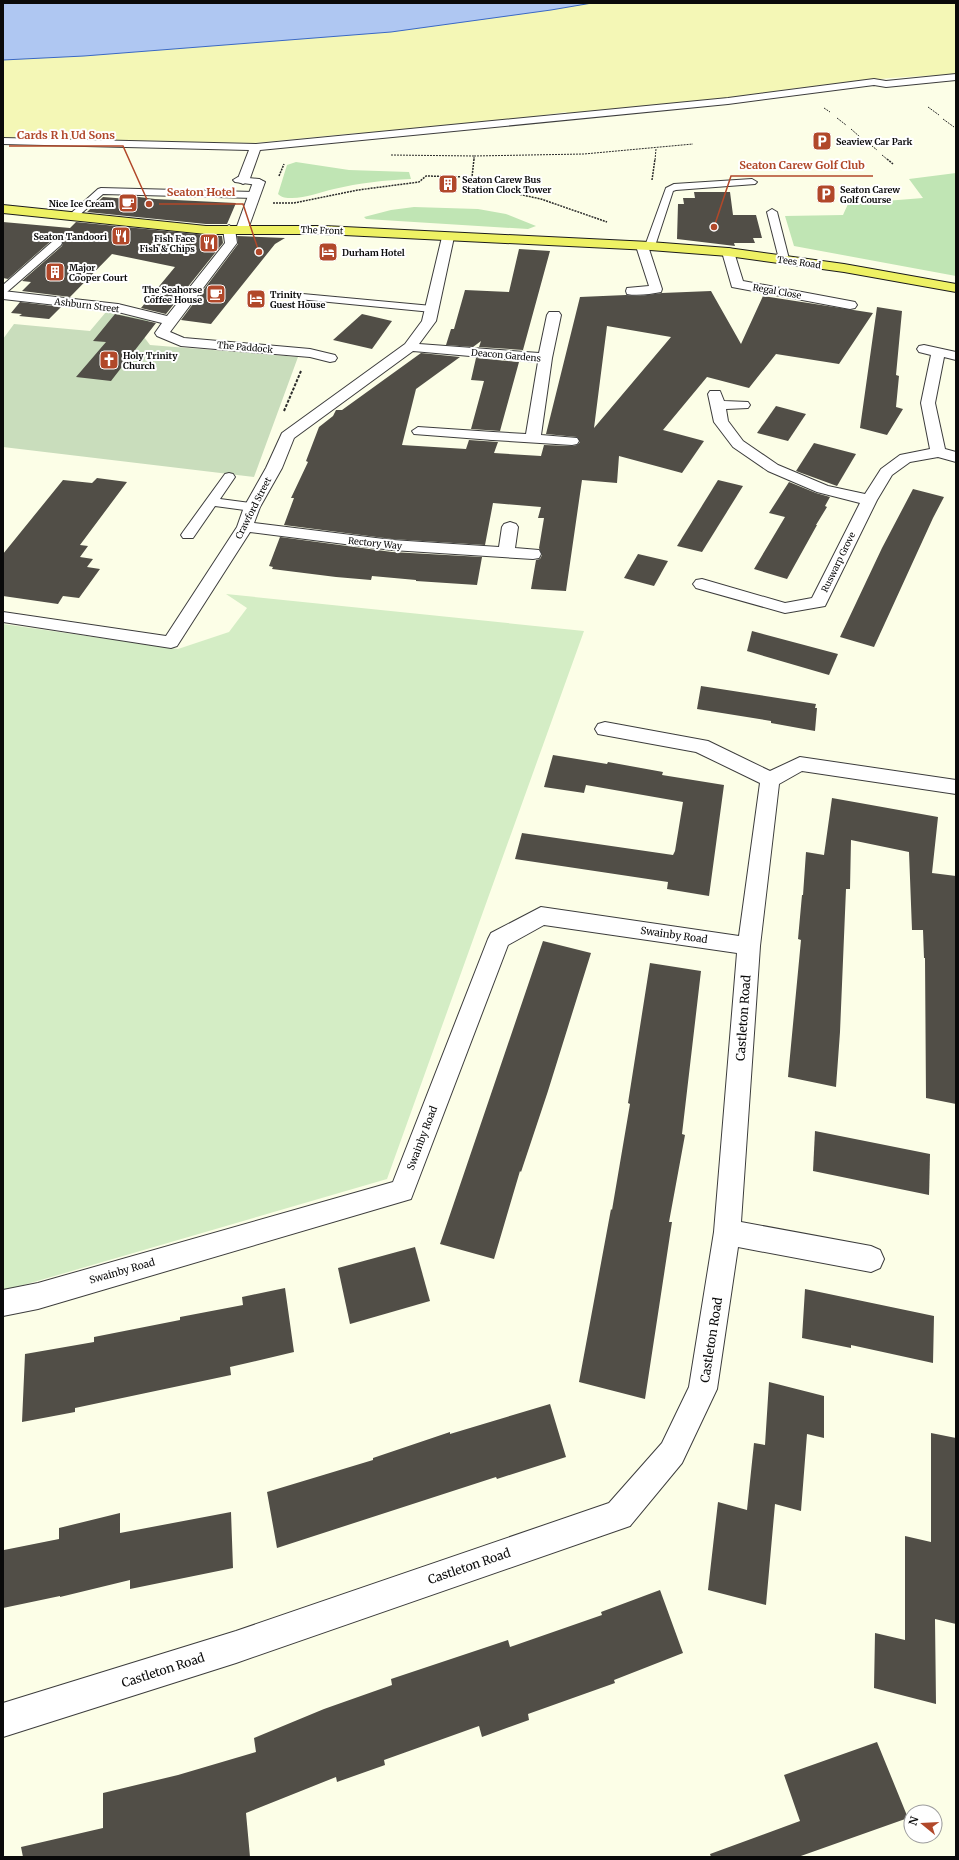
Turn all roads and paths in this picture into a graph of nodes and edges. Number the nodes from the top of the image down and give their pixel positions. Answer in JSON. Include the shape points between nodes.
{"nodes":[{"id":1,"x":956,"y":77,"type":"edge"},
{"id":2,"x":822,"y":106,"type":"dead end"},
{"id":3,"x":928,"y":107,"type":"dead end"},
{"id":4,"x":830,"y":112,"type":"dead end"},
{"id":5,"x":938,"y":115,"type":"dead end"},
{"id":6,"x":837,"y":118,"type":"dead end"},
{"id":7,"x":943,"y":119,"type":"dead end"},
{"id":8,"x":846,"y":125,"type":"dead end"},
{"id":9,"x":954,"y":127,"type":"dead end"},
{"id":10,"x":851,"y":129,"type":"dead end"},
{"id":11,"x":860,"y":137,"type":"dead end"},
{"id":12,"x":3,"y":141,"type":"edge"},
{"id":13,"x":867,"y":142,"type":"dead end"},
{"id":14,"x":693,"y":144,"type":"dead end"},
{"id":15,"x":256,"y":147,"type":"junction"},
{"id":16,"x":877,"y":150,"type":"dead end"},
{"id":17,"x":384,"y":155,"type":"dead end"},
{"id":18,"x":882,"y":155,"type":"dead end"},
{"id":19,"x":474,"y":156,"type":"junction"},
{"id":20,"x":285,"y":160,"type":"dead end"},
{"id":21,"x":893,"y":164,"type":"dead end"},
{"id":22,"x":279,"y":177,"type":"dead end"},
{"id":23,"x":472,"y":177,"type":"junction"},
{"id":24,"x":240,"y":180,"type":"joint"},
{"id":25,"x":259,"y":182,"type":"joint"},
{"id":26,"x":752,"y":182,"type":"dead end"},
{"id":27,"x":254,"y":195,"type":"junction"},
{"id":28,"x":272,"y":198,"type":"dead end"},
{"id":29,"x":3,"y":209,"type":"edge"},
{"id":30,"x":772,"y":212,"type":"dead end"},
{"id":31,"x":72,"y":217,"type":"junction"},
{"id":32,"x":608,"y":223,"type":"dead end"},
{"id":33,"x":229,"y":229,"type":"junction"},
{"id":34,"x":242,"y":229,"type":"junction"},
{"id":35,"x":448,"y":236,"type":"junction"},
{"id":36,"x":57,"y":243,"type":"dead end"},
{"id":37,"x":646,"y":246,"type":"junction"},
{"id":38,"x":728,"y":252,"type":"junction"},
{"id":39,"x":784,"y":259,"type":"junction"},
{"id":40,"x":956,"y":288,"type":"edge"},
{"id":41,"x":3,"y":290,"type":"edge"},
{"id":42,"x":632,"y":291,"type":"dead end"},
{"id":43,"x":3,"y":295,"type":"edge"},
{"id":44,"x":292,"y":296,"type":"dead end"},
{"id":45,"x":850,"y":305,"type":"dead end"},
{"id":46,"x":432,"y":309,"type":"junction"},
{"id":47,"x":554,"y":315,"type":"dead end"},
{"id":48,"x":170,"y":321,"type":"junction"},
{"id":49,"x":410,"y":347,"type":"junction"},
{"id":50,"x":310,"y":353,"type":"junction"},
{"id":51,"x":956,"y":356,"type":"edge"},
{"id":52,"x":330,"y":358,"type":"dead end"},
{"id":53,"x":546,"y":358,"type":"junction"},
{"id":54,"x":743,"y":405,"type":"dead end"},
{"id":55,"x":418,"y":431,"type":"dead end"},
{"id":56,"x":287,"y":436,"type":"junction"},
{"id":57,"x":493,"y":436,"type":"joint"},
{"id":58,"x":533,"y":439,"type":"junction"},
{"id":59,"x":572,"y":441,"type":"dead end"},
{"id":60,"x":938,"y":452,"type":"junction"},
{"id":61,"x":956,"y":457,"type":"edge"},
{"id":62,"x":229,"y":477,"type":"dead end"},
{"id":63,"x":869,"y":500,"type":"junction"},
{"id":64,"x":212,"y":502,"type":"junction"},
{"id":65,"x":252,"y":507,"type":"junction"},
{"id":66,"x":245,"y":527,"type":"junction"},
{"id":67,"x":510,"y":527,"type":"dead end"},
{"id":68,"x":188,"y":536,"type":"dead end"},
{"id":69,"x":506,"y":552,"type":"junction"},
{"id":70,"x":534,"y":554,"type":"dead end"},
{"id":71,"x":702,"y":584,"type":"dead end"},
{"id":72,"x":3,"y":617,"type":"edge"},
{"id":73,"x":605,"y":729,"type":"dead end"},
{"id":74,"x":770,"y":780,"type":"junction"},
{"id":75,"x":956,"y":787,"type":"edge"},
{"id":76,"x":749,"y":946,"type":"junction"},
{"id":77,"x":727,"y":1232,"type":"junction"},
{"id":78,"x":871,"y":1259,"type":"dead end"},
{"id":79,"x":3,"y":1303,"type":"edge"},
{"id":80,"x":3,"y":1720,"type":"edge"}],
"edges":[{"from":1,"to":15,"type":"street","via":[[886,84],[874,82],[728,101]]},
{"from":2,"to":4,"type":"path"},
{"from":3,"to":5,"type":"path"},
{"from":6,"to":8,"type":"path"},
{"from":7,"to":9,"type":"path"},
{"from":10,"to":11,"type":"path"},
{"from":12,"to":15,"type":"street"},
{"from":13,"to":16,"type":"path"},
{"from":14,"to":19,"type":"path","via":[[564,156]]},
{"from":15,"to":24,"type":"street"},
{"from":17,"to":19,"type":"path"},
{"from":18,"to":21,"type":"path"},
{"from":19,"to":23,"type":"path"},
{"from":20,"to":22,"type":"path"},
{"from":23,"to":28,"type":"path","via":[[426,176],[419,182],[358,190],[294,203],[271,204]]},
{"from":23,"to":32,"type":"path","via":[[476,185],[541,199]]},
{"from":24,"to":25,"type":"lane"},
{"from":25,"to":27,"type":"street"},
{"from":26,"to":37,"type":"lane","via":[[674,187],[669,190]]},
{"from":27,"to":31,"type":"lane","via":[[101,191]]},
{"from":27,"to":34,"type":"street"},
{"from":29,"to":31,"type":"main road","name":"The Front"},
{"from":30,"to":39,"type":"lane"},
{"from":31,"to":33,"type":"main road","name":"The Front","via":[[206,230]]},
{"from":33,"to":34,"type":"main road","name":"The Front"},
{"from":33,"to":48,"type":"street","via":[[231,243]]},
{"from":34,"to":35,"type":"main road","name":"The Front"},
{"from":35,"to":37,"type":"main road","name":"The Front"},
{"from":35,"to":46,"type":"street"},
{"from":36,"to":41,"type":"lane"},
{"from":37,"to":38,"type":"main road","name":"Tees Road"},
{"from":37,"to":42,"type":"street","via":[[656,289]]},
{"from":38,"to":39,"type":"main road","name":"Tees Road"},
{"from":38,"to":45,"type":"street","name":"Regal Close","via":[[737,284]]},
{"from":39,"to":40,"type":"main road","name":"Tees Road"},
{"from":43,"to":48,"type":"street","name":"Ashburn Street","via":[[118,308]]},
{"from":44,"to":46,"type":"lane"},
{"from":46,"to":49,"type":"street","via":[[429,321]]},
{"from":47,"to":53,"type":"street"},
{"from":48,"to":50,"type":"street","name":"The Paddock","via":[[162,333],[181,342]]},
{"from":49,"to":53,"type":"street","name":"Deacon Gardens"},
{"from":49,"to":56,"type":"street"},
{"from":50,"to":52,"type":"street","name":"The Paddock"},
{"from":50,"to":56,"type":"path","via":[[282,415]]},
{"from":51,"to":60,"type":"street","via":[[931,351],[928,403]]},
{"from":53,"to":58,"type":"street","name":"Deacon Gardens"},
{"from":54,"to":63,"type":"street","via":[[716,399],[721,422],[738,444],[773,468],[823,489]]},
{"from":55,"to":57,"type":"lane"},
{"from":56,"to":65,"type":"street","name":"Crawford Street","via":[[274,468]]},
{"from":57,"to":58,"type":"street"},
{"from":58,"to":59,"type":"street"},
{"from":60,"to":61,"type":"street","name":"Ruswarp Grove"},
{"from":60,"to":63,"type":"street","name":"Ruswarp Grove","via":[[905,458],[886,472]]},
{"from":62,"to":64,"type":"lane"},
{"from":63,"to":71,"type":"street","name":"Ruswarp Grove","via":[[819,602],[785,608]]},
{"from":64,"to":65,"type":"lane"},
{"from":64,"to":68,"type":"lane"},
{"from":65,"to":66,"type":"street","name":"Crawford Street"},
{"from":66,"to":69,"type":"street","name":"Rectory Way","via":[[392,545]]},
{"from":66,"to":72,"type":"street","name":"Crawford Street","via":[[171,642]]},
{"from":67,"to":69,"type":"street"},
{"from":69,"to":70,"type":"street","name":"Rectory Way"},
{"from":73,"to":74,"type":"street","via":[[701,746]]},
{"from":74,"to":75,"type":"street","via":[[800,764]]},
{"from":74,"to":76,"type":"street","name":"Castleton Road"},
{"from":76,"to":77,"type":"street","name":"Castleton Road"},
{"from":76,"to":79,"type":"street","name":"Swainby Road","via":[[540,916],[499,939],[402,1191],[45,1294]]},
{"from":77,"to":78,"type":"street"},
{"from":77,"to":80,"type":"street","name":"Castleton Road","via":[[703,1389],[672,1453],[619,1515],[243,1644]]}]}
